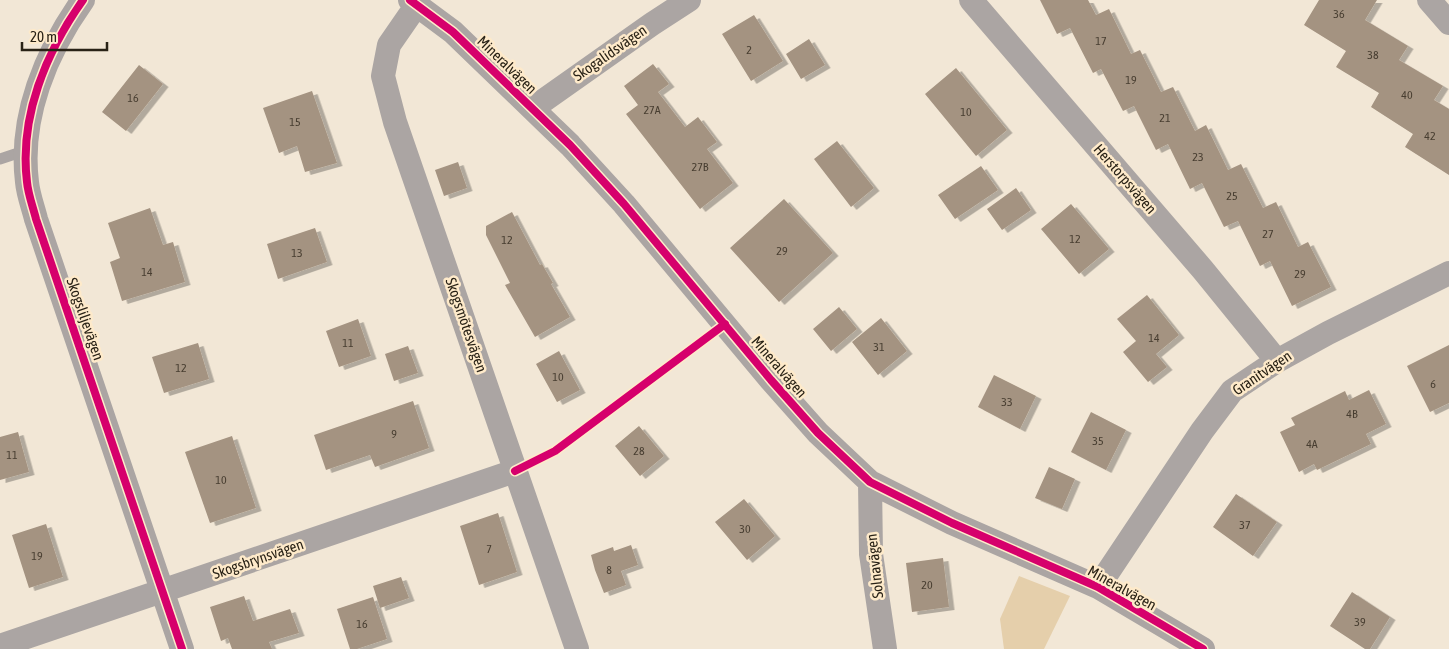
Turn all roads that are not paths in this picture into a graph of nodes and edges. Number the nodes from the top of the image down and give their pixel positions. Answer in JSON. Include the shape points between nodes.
{"nodes":[{"id":1,"x":84,"y":0,"type":"edge"},
{"id":2,"x":689,"y":0,"type":"edge"},
{"id":3,"x":971,"y":0,"type":"edge"},
{"id":4,"x":1429,"y":0,"type":"edge"},
{"id":5,"x":413,"y":3,"type":"edge"},
{"id":6,"x":1449,"y":24,"type":"edge"},
{"id":7,"x":532,"y":108,"type":"junction"},
{"id":8,"x":27,"y":150,"type":"junction"},
{"id":9,"x":0,"y":159,"type":"edge"},
{"id":10,"x":1449,"y":274,"type":"edge"},
{"id":11,"x":1277,"y":361,"type":"junction"},
{"id":12,"x":514,"y":471,"type":"junction"},
{"id":13,"x":870,"y":482,"type":"junction"},
{"id":14,"x":1098,"y":587,"type":"junction"},
{"id":15,"x":163,"y":592,"type":"junction"},
{"id":16,"x":0,"y":646,"type":"edge"},
{"id":17,"x":182,"y":649,"type":"edge"},
{"id":18,"x":577,"y":649,"type":"edge"},
{"id":19,"x":885,"y":649,"type":"edge"},
{"id":20,"x":1203,"y":649,"type":"edge"}],
"edges":[{"from":1,"to":8,"type":"street","name":"Skogsliljevägen","via":[[50,54],[35,97],[26,136]]},
{"from":2,"to":7,"type":"street","name":"Skogalidsvägen"},
{"from":3,"to":11,"type":"street","name":"Herstorpsvägen"},
{"from":4,"to":6,"type":"street"},
{"from":5,"to":7,"type":"street","name":"Mineralvägen","via":[[453,32]]},
{"from":5,"to":12,"type":"street","name":"Skogsmötesvägen","via":[[389,45],[382,76]]},
{"from":7,"to":13,"type":"street","name":"Mineralvägen","via":[[624,204],[812,426]]},
{"from":8,"to":9,"type":"lane"},
{"from":8,"to":15,"type":"street","name":"Skogsliljevägen","via":[[27,182],[36,219]]},
{"from":10,"to":11,"type":"street","name":"Granitvägen"},
{"from":11,"to":14,"type":"street","name":"Granitvägen","via":[[1232,391]]},
{"from":12,"to":15,"type":"street","name":"Skogsbrynsvägen"},
{"from":12,"to":18,"type":"street","name":"Skogsmötesvägen"},
{"from":13,"to":14,"type":"street","name":"Mineralvägen","via":[[952,523]]},
{"from":13,"to":19,"type":"street","name":"Solnavägen","via":[[871,554]]},
{"from":14,"to":20,"type":"street","name":"Mineralvägen"},
{"from":15,"to":16,"type":"street","name":"Skogsbrynsvägen"},
{"from":15,"to":17,"type":"street","name":"Skogsliljevägen"}]}
